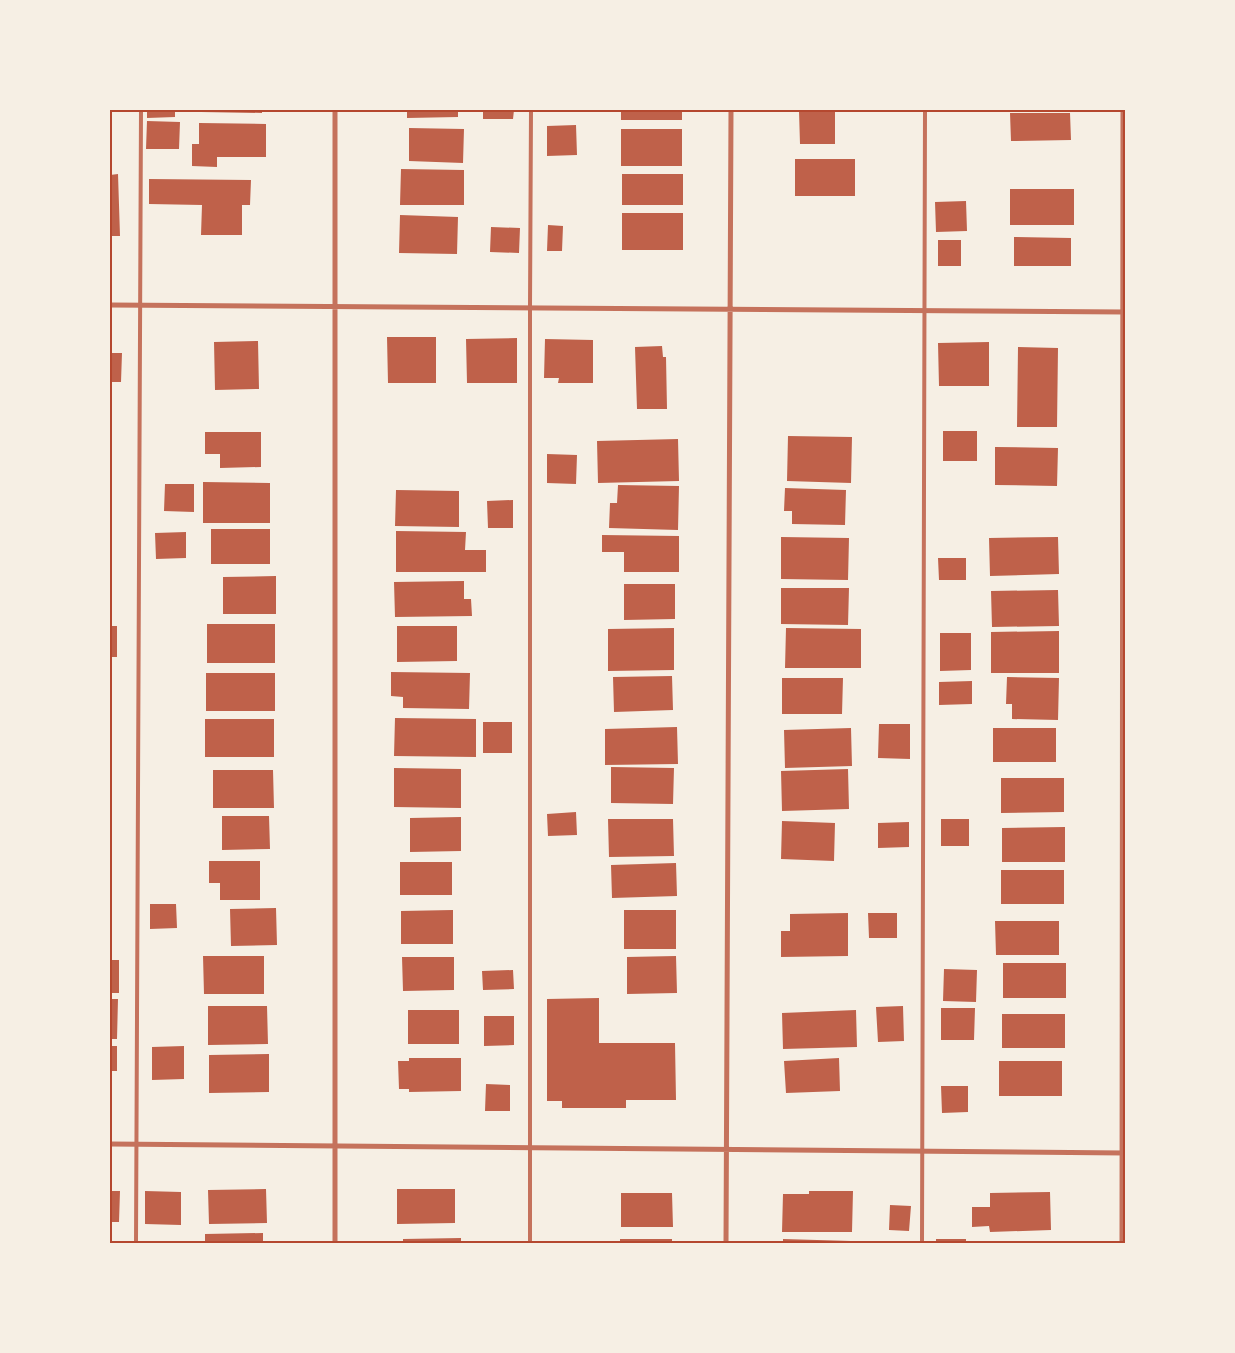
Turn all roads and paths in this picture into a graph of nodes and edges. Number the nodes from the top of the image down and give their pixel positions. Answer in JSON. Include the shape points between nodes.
{"nodes":[{"id":1,"x":142,"y":110,"type":"edge"},
{"id":2,"x":335,"y":110,"type":"edge"},
{"id":3,"x":531,"y":110,"type":"edge"},
{"id":4,"x":731,"y":110,"type":"edge"},
{"id":5,"x":925,"y":110,"type":"edge"},
{"id":6,"x":1123,"y":110,"type":"edge"},
{"id":7,"x":110,"y":305,"type":"edge"},
{"id":8,"x":140,"y":306,"type":"junction"},
{"id":9,"x":334,"y":307,"type":"junction"},
{"id":10,"x":530,"y":308,"type":"junction"},
{"id":11,"x":731,"y":310,"type":"junction"},
{"id":12,"x":925,"y":311,"type":"junction"},
{"id":13,"x":1124,"y":312,"type":"edge"},
{"id":14,"x":110,"y":1144,"type":"edge"},
{"id":15,"x":136,"y":1144,"type":"junction"},
{"id":16,"x":336,"y":1146,"type":"junction"},
{"id":17,"x":530,"y":1148,"type":"junction"},
{"id":18,"x":726,"y":1150,"type":"junction"},
{"id":19,"x":922,"y":1152,"type":"junction"},
{"id":20,"x":1123,"y":1153,"type":"edge"},
{"id":21,"x":136,"y":1243,"type":"edge"},
{"id":22,"x":335,"y":1243,"type":"edge"},
{"id":23,"x":530,"y":1243,"type":"edge"},
{"id":24,"x":726,"y":1243,"type":"edge"},
{"id":25,"x":922,"y":1243,"type":"edge"},
{"id":26,"x":1122,"y":1243,"type":"edge"}],
"edges":[{"from":1,"to":8,"type":"lane"},
{"from":2,"to":9,"type":"street"},
{"from":3,"to":10,"type":"lane"},
{"from":4,"to":11,"type":"street"},
{"from":5,"to":12,"type":"lane"},
{"from":6,"to":13,"type":"street"},
{"from":7,"to":8,"type":"street"},
{"from":8,"to":9,"type":"street"},
{"from":8,"to":15,"type":"lane"},
{"from":9,"to":10,"type":"street"},
{"from":9,"to":16,"type":"street"},
{"from":10,"to":11,"type":"street"},
{"from":10,"to":17,"type":"lane"},
{"from":11,"to":12,"type":"street"},
{"from":11,"to":18,"type":"street"},
{"from":12,"to":13,"type":"street"},
{"from":12,"to":19,"type":"lane"},
{"from":13,"to":20,"type":"street"},
{"from":14,"to":15,"type":"street"},
{"from":15,"to":16,"type":"street"},
{"from":15,"to":21,"type":"lane"},
{"from":16,"to":17,"type":"street"},
{"from":16,"to":22,"type":"street"},
{"from":17,"to":18,"type":"street"},
{"from":17,"to":23,"type":"lane"},
{"from":18,"to":19,"type":"street"},
{"from":18,"to":24,"type":"street"},
{"from":19,"to":20,"type":"street"},
{"from":19,"to":25,"type":"lane"},
{"from":20,"to":26,"type":"street"}]}
